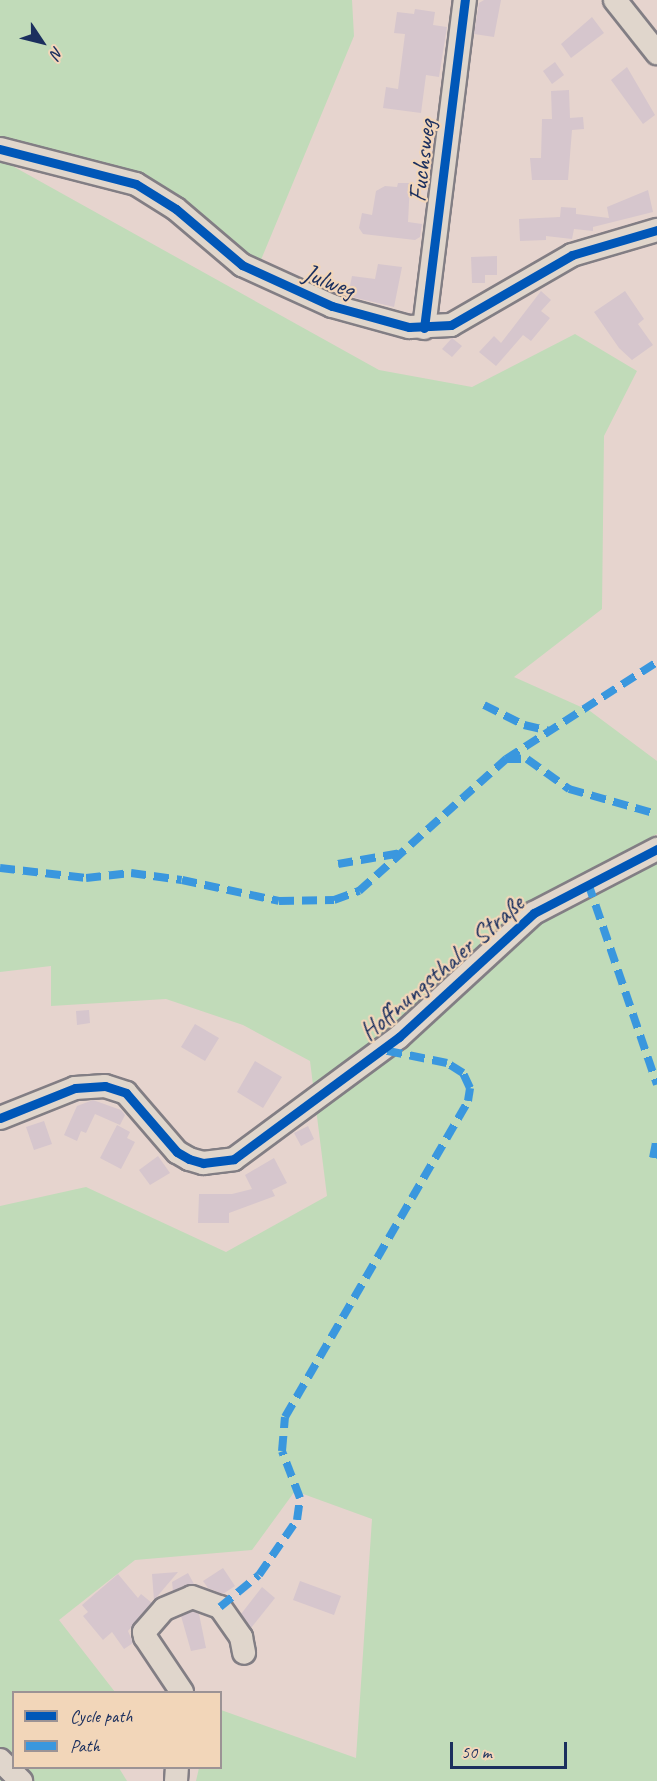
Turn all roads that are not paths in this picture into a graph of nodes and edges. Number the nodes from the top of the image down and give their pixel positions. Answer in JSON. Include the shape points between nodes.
{"nodes":[{"id":1,"x":465,"y":0,"type":"edge"},
{"id":2,"x":615,"y":0,"type":"edge"},
{"id":3,"x":657,"y":53,"type":"edge"},
{"id":4,"x":0,"y":148,"type":"edge"},
{"id":5,"x":657,"y":230,"type":"edge"},
{"id":6,"x":424,"y":328,"type":"junction"},
{"id":7,"x":657,"y":849,"type":"edge"},
{"id":8,"x":0,"y":1118,"type":"edge"},
{"id":9,"x":244,"y":1653,"type":"dead end"},
{"id":10,"x":181,"y":1691,"type":"edge"},
{"id":11,"x":0,"y":1760,"type":"edge"},
{"id":12,"x":21,"y":1781,"type":"edge"}],
"edges":[{"from":1,"to":6,"type":"street","name":"Fuchsweg"},
{"from":2,"to":3,"type":"street"},
{"from":4,"to":6,"type":"street","name":"Julweg","via":[[136,184],[176,209],[242,265],[288,288],[378,321]]},
{"from":5,"to":6,"type":"street","name":"Julweg","via":[[572,255],[476,314],[451,325]]},
{"from":7,"to":8,"type":"street","name":"Hoffnungsthaler Straße","via":[[534,913],[399,1037],[321,1092],[252,1149],[222,1163],[196,1161],[177,1152],[132,1099],[105,1086],[75,1088]]},
{"from":9,"to":10,"type":"street","via":[[241,1636],[220,1606],[192,1597],[164,1609],[145,1637]]},
{"from":11,"to":12,"type":"street"}]}
